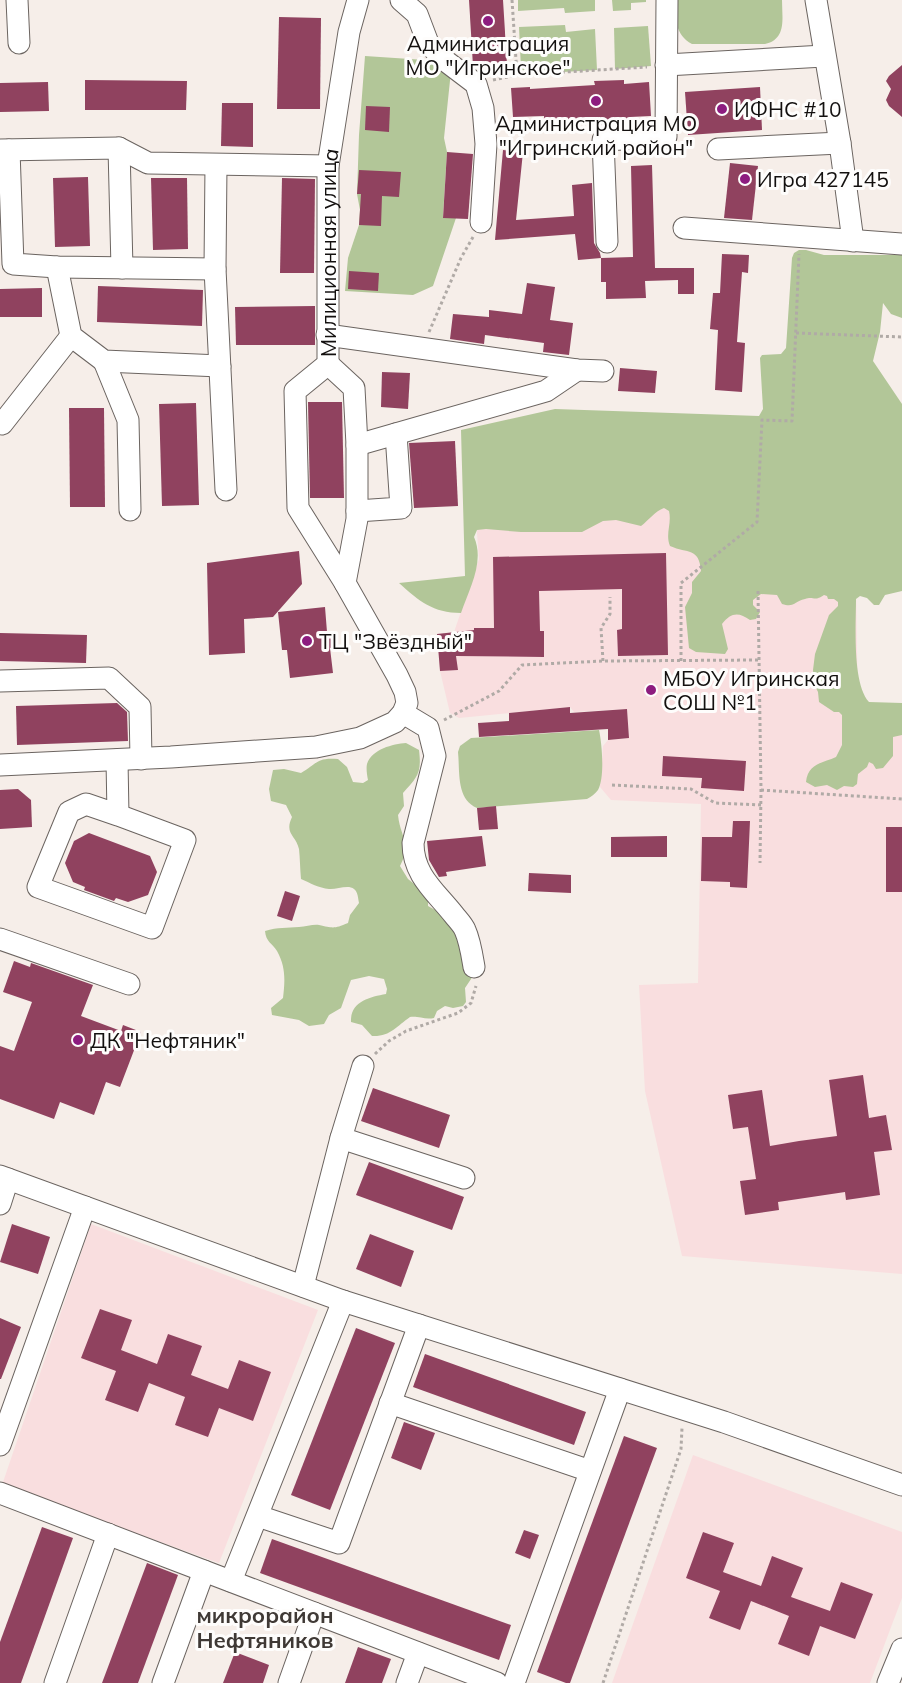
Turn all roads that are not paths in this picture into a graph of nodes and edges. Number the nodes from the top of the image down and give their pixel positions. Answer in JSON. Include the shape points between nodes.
{"nodes":[{"id":1,"x":17,"y":0,"type":"edge"},
{"id":2,"x":358,"y":0,"type":"edge"},
{"id":3,"x":401,"y":0,"type":"edge"},
{"id":4,"x":667,"y":0,"type":"edge"},
{"id":5,"x":816,"y":0,"type":"edge"},
{"id":6,"x":19,"y":43,"type":"dead end"},
{"id":7,"x":824,"y":56,"type":"junction"},
{"id":8,"x":666,"y":65,"type":"junction"},
{"id":9,"x":840,"y":143,"type":"junction"},
{"id":10,"x":119,"y":148,"type":"junction"},
{"id":11,"x":718,"y":149,"type":"dead end"},
{"id":12,"x":5,"y":150,"type":"edge"},
{"id":13,"x":216,"y":165,"type":"junction"},
{"id":14,"x":328,"y":166,"type":"junction"},
{"id":15,"x":481,"y":222,"type":"road end"},
{"id":16,"x":684,"y":228,"type":"dead end"},
{"id":17,"x":853,"y":241,"type":"junction"},
{"id":18,"x":607,"y":242,"type":"dead end"},
{"id":19,"x":902,"y":244,"type":"edge"},
{"id":20,"x":6,"y":264,"type":"edge"},
{"id":21,"x":57,"y":267,"type":"junction"},
{"id":22,"x":122,"y":268,"type":"junction"},
{"id":23,"x":216,"y":268,"type":"junction"},
{"id":24,"x":327,"y":335,"type":"junction"},
{"id":25,"x":71,"y":336,"type":"junction"},
{"id":26,"x":104,"y":361,"type":"junction"},
{"id":27,"x":328,"y":364,"type":"junction"},
{"id":28,"x":220,"y":366,"type":"junction"},
{"id":29,"x":577,"y":370,"type":"junction"},
{"id":30,"x":603,"y":371,"type":"dead end"},
{"id":31,"x":2,"y":424,"type":"dead end"},
{"id":32,"x":396,"y":434,"type":"junction"},
{"id":33,"x":357,"y":445,"type":"junction"},
{"id":34,"x":226,"y":490,"type":"dead end"},
{"id":35,"x":130,"y":510,"type":"dead end"},
{"id":36,"x":357,"y":511,"type":"junction"},
{"id":37,"x":345,"y":583,"type":"junction"},
{"id":38,"x":0,"y":681,"type":"edge"},
{"id":39,"x":403,"y":713,"type":"junction"},
{"id":40,"x":141,"y":759,"type":"junction"},
{"id":41,"x":117,"y":760,"type":"junction"},
{"id":42,"x":0,"y":765,"type":"edge"},
{"id":43,"x":118,"y":815,"type":"junction"},
{"id":44,"x":0,"y":939,"type":"edge"},
{"id":45,"x":474,"y":967,"type":"road end"},
{"id":46,"x":129,"y":984,"type":"dead end"},
{"id":47,"x":363,"y":1066,"type":"dead end"},
{"id":48,"x":341,"y":1138,"type":"junction"},
{"id":49,"x":4,"y":1177,"type":"edge"},
{"id":50,"x":464,"y":1178,"type":"dead end"},
{"id":51,"x":0,"y":1204,"type":"edge"},
{"id":52,"x":85,"y":1207,"type":"junction"},
{"id":53,"x":303,"y":1286,"type":"junction"},
{"id":54,"x":343,"y":1300,"type":"junction"},
{"id":55,"x":419,"y":1325,"type":"junction"},
{"id":56,"x":620,"y":1389,"type":"junction"},
{"id":57,"x":390,"y":1403,"type":"junction"},
{"id":58,"x":2,"y":1432,"type":"edge"},
{"id":59,"x":590,"y":1471,"type":"junction"},
{"id":60,"x":902,"y":1485,"type":"edge"},
{"id":61,"x":0,"y":1493,"type":"edge"},
{"id":62,"x":258,"y":1516,"type":"junction"},
{"id":63,"x":108,"y":1534,"type":"junction"},
{"id":64,"x":204,"y":1571,"type":"junction"},
{"id":65,"x":231,"y":1581,"type":"junction"},
{"id":66,"x":314,"y":1613,"type":"junction"},
{"id":67,"x":902,"y":1648,"type":"edge"},
{"id":68,"x":418,"y":1653,"type":"junction"},
{"id":69,"x":55,"y":1683,"type":"edge"},
{"id":70,"x":163,"y":1683,"type":"edge"},
{"id":71,"x":289,"y":1683,"type":"edge"},
{"id":72,"x":407,"y":1683,"type":"edge"},
{"id":73,"x":497,"y":1683,"type":"edge"},
{"id":74,"x":514,"y":1683,"type":"edge"},
{"id":75,"x":888,"y":1683,"type":"edge"}],
"edges":[{"from":1,"to":6,"type":"street"},
{"from":2,"to":14,"type":"street","name":"Милиционная улица","via":[[349,32]]},
{"from":3,"to":15,"type":"street","via":[[417,14],[428,44],[476,84],[486,144]]},
{"from":4,"to":8,"type":"street"},
{"from":5,"to":7,"type":"street"},
{"from":7,"to":8,"type":"street"},
{"from":7,"to":9,"type":"street"},
{"from":8,"to":18,"type":"street","via":[[666,137],[603,140]]},
{"from":9,"to":11,"type":"street"},
{"from":9,"to":17,"type":"street"},
{"from":10,"to":12,"type":"street"},
{"from":10,"to":13,"type":"street","via":[[148,163]]},
{"from":10,"to":22,"type":"street"},
{"from":12,"to":20,"type":"street"},
{"from":13,"to":14,"type":"street"},
{"from":13,"to":23,"type":"street"},
{"from":14,"to":24,"type":"street","name":"Милиционная улица"},
{"from":16,"to":17,"type":"street"},
{"from":17,"to":19,"type":"street"},
{"from":20,"to":21,"type":"street"},
{"from":21,"to":22,"type":"street"},
{"from":21,"to":25,"type":"street"},
{"from":22,"to":23,"type":"street"},
{"from":23,"to":28,"type":"street"},
{"from":24,"to":27,"type":"street","name":"Милиционная улица"},
{"from":24,"to":29,"type":"street"},
{"from":25,"to":26,"type":"street"},
{"from":25,"to":31,"type":"street"},
{"from":26,"to":28,"type":"street"},
{"from":26,"to":35,"type":"street","via":[[128,420]]},
{"from":27,"to":33,"type":"street","via":[[354,388]]},
{"from":27,"to":37,"type":"street","name":"Милиционная улица","via":[[295,391],[298,508]]},
{"from":28,"to":34,"type":"street"},
{"from":29,"to":30,"type":"street"},
{"from":29,"to":32,"type":"street","via":[[546,391]]},
{"from":32,"to":33,"type":"street"},
{"from":32,"to":36,"type":"street","via":[[401,508]]},
{"from":33,"to":36,"type":"street"},
{"from":36,"to":37,"type":"street"},
{"from":37,"to":39,"type":"street","name":"Милиционная улица","via":[[405,692],[407,703]]},
{"from":38,"to":40,"type":"street","via":[[109,678],[140,707]]},
{"from":39,"to":40,"type":"street","via":[[395,722],[360,738],[316,747]]},
{"from":39,"to":45,"type":"street","via":[[428,728],[435,756],[413,854],[423,880],[465,929]]},
{"from":40,"to":41,"type":"street"},
{"from":41,"to":42,"type":"street"},
{"from":41,"to":43,"type":"street"},
{"from":43,"to":43,"type":"street","via":[[185,840],[152,928],[38,887],[69,812],[86,804]]},
{"from":44,"to":46,"type":"street"},
{"from":47,"to":48,"type":"street"},
{"from":48,"to":50,"type":"street"},
{"from":48,"to":53,"type":"street"},
{"from":49,"to":51,"type":"street"},
{"from":49,"to":52,"type":"street"},
{"from":52,"to":53,"type":"street"},
{"from":52,"to":58,"type":"street"},
{"from":53,"to":54,"type":"street"},
{"from":54,"to":55,"type":"street"},
{"from":54,"to":62,"type":"street"},
{"from":55,"to":56,"type":"street"},
{"from":55,"to":57,"type":"street"},
{"from":56,"to":59,"type":"street"},
{"from":56,"to":60,"type":"street"},
{"from":57,"to":59,"type":"street"},
{"from":57,"to":62,"type":"street","via":[[339,1543]]},
{"from":59,"to":74,"type":"street"},
{"from":61,"to":63,"type":"street"},
{"from":62,"to":65,"type":"street"},
{"from":63,"to":64,"type":"street"},
{"from":63,"to":69,"type":"street"},
{"from":64,"to":65,"type":"street"},
{"from":64,"to":70,"type":"street"},
{"from":65,"to":66,"type":"street"},
{"from":66,"to":68,"type":"street"},
{"from":66,"to":71,"type":"street"},
{"from":67,"to":75,"type":"street"},
{"from":68,"to":72,"type":"street"},
{"from":68,"to":73,"type":"street"}]}
